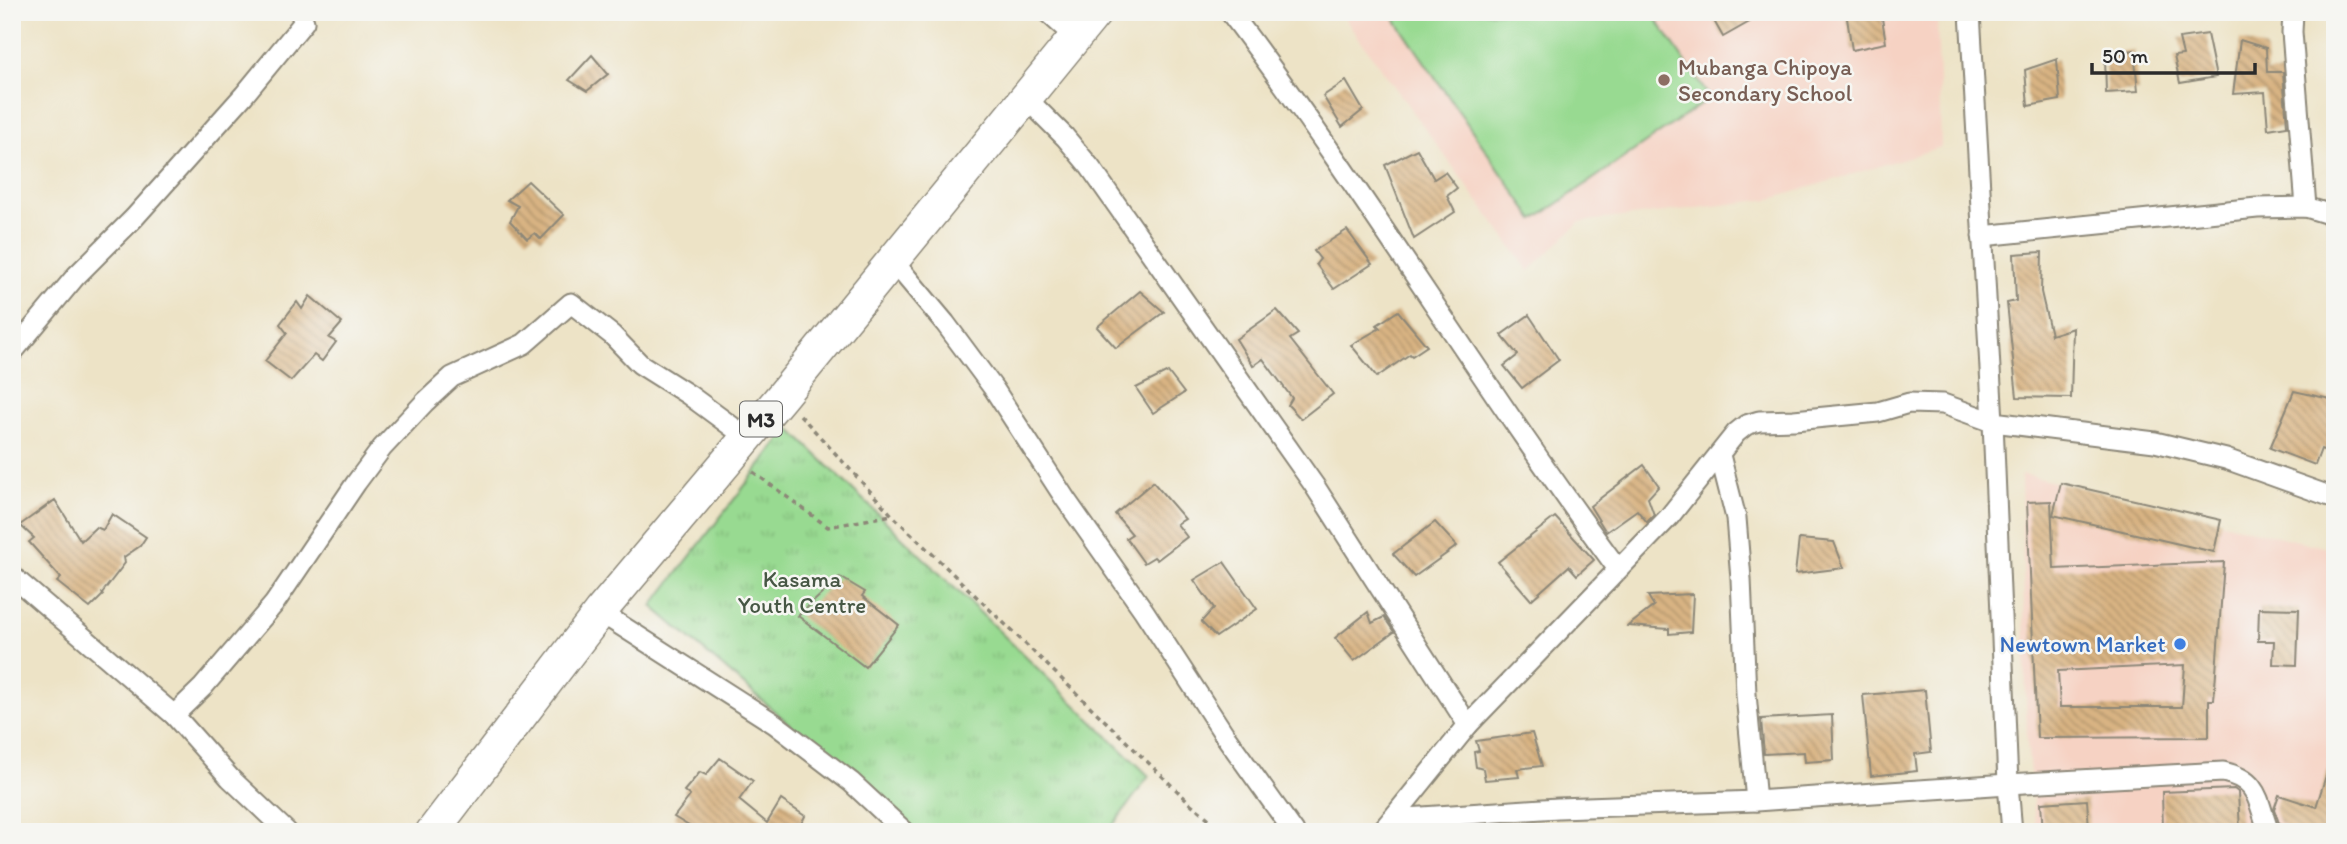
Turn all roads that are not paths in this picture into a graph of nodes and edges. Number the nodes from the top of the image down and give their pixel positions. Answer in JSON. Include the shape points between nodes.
{"nodes":[{"id":1,"x":300,"y":12,"type":"edge"},
{"id":2,"x":1047,"y":12,"type":"edge"},
{"id":3,"x":1096,"y":12,"type":"edge"},
{"id":4,"x":1230,"y":12,"type":"edge"},
{"id":5,"x":1970,"y":12,"type":"edge"},
{"id":6,"x":2293,"y":12,"type":"edge"},
{"id":7,"x":1076,"y":37,"type":"junction"},
{"id":8,"x":1026,"y":98,"type":"junction"},
{"id":9,"x":2306,"y":207,"type":"junction"},
{"id":10,"x":2335,"y":216,"type":"edge"},
{"id":11,"x":1982,"y":236,"type":"junction"},
{"id":12,"x":893,"y":261,"type":"junction"},
{"id":13,"x":12,"y":353,"type":"edge"},
{"id":14,"x":1993,"y":422,"type":"junction"},
{"id":15,"x":738,"y":446,"type":"junction"},
{"id":16,"x":1720,"y":455,"type":"junction"},
{"id":17,"x":2335,"y":498,"type":"edge"},
{"id":18,"x":1618,"y":569,"type":"junction"},
{"id":19,"x":12,"y":576,"type":"edge"},
{"id":20,"x":600,"y":611,"type":"junction"},
{"id":21,"x":174,"y":715,"type":"junction"},
{"id":22,"x":1468,"y":725,"type":"junction"},
{"id":23,"x":2008,"y":784,"type":"junction"},
{"id":24,"x":1756,"y":802,"type":"junction"},
{"id":25,"x":1386,"y":825,"type":"edge"},
{"id":26,"x":287,"y":832,"type":"edge"},
{"id":27,"x":432,"y":832,"type":"edge"},
{"id":28,"x":905,"y":832,"type":"edge"},
{"id":29,"x":1294,"y":832,"type":"edge"},
{"id":30,"x":2012,"y":832,"type":"edge"},
{"id":31,"x":2269,"y":832,"type":"edge"}],
"edges":[{"from":1,"to":13,"type":"street","via":[[304,22],[244,95],[76,276]]},
{"from":2,"to":7,"type":"street"},
{"from":3,"to":7,"type":"main road","number":"M3"},
{"from":4,"to":18,"type":"street","via":[[1334,154],[1500,404]]},
{"from":5,"to":11,"type":"street"},
{"from":6,"to":9,"type":"street"},
{"from":7,"to":8,"type":"main road","number":"M3"},
{"from":8,"to":12,"type":"main road","number":"M3"},
{"from":8,"to":22,"type":"street","via":[[1090,167],[1244,384]]},
{"from":9,"to":10,"type":"street"},
{"from":9,"to":11,"type":"street"},
{"from":11,"to":14,"type":"street"},
{"from":12,"to":15,"type":"main road","number":"M3"},
{"from":12,"to":29,"type":"street","via":[[994,389]]},
{"from":14,"to":16,"type":"street","via":[[1943,404],[1909,403],[1878,412],[1759,421],[1736,432]]},
{"from":14,"to":17,"type":"street","via":[[2155,442],[2226,459]]},
{"from":14,"to":23,"type":"street"},
{"from":15,"to":20,"type":"main road","number":"M3"},
{"from":15,"to":21,"type":"street","via":[[689,396],[640,364],[571,303],[524,344],[452,377],[425,402],[356,482],[274,604]]},
{"from":16,"to":18,"type":"street"},
{"from":16,"to":24,"type":"street","via":[[1735,518]]},
{"from":18,"to":22,"type":"street"},
{"from":19,"to":21,"type":"street"},
{"from":20,"to":27,"type":"main road","number":"M3"},
{"from":20,"to":28,"type":"street","via":[[775,724],[851,782]]},
{"from":21,"to":26,"type":"street"},
{"from":22,"to":25,"type":"street"},
{"from":23,"to":24,"type":"street"},
{"from":23,"to":30,"type":"street"},
{"from":23,"to":31,"type":"street","via":[[2223,772],[2239,775],[2254,788]]},
{"from":24,"to":25,"type":"street","via":[[1558,808]]}]}
